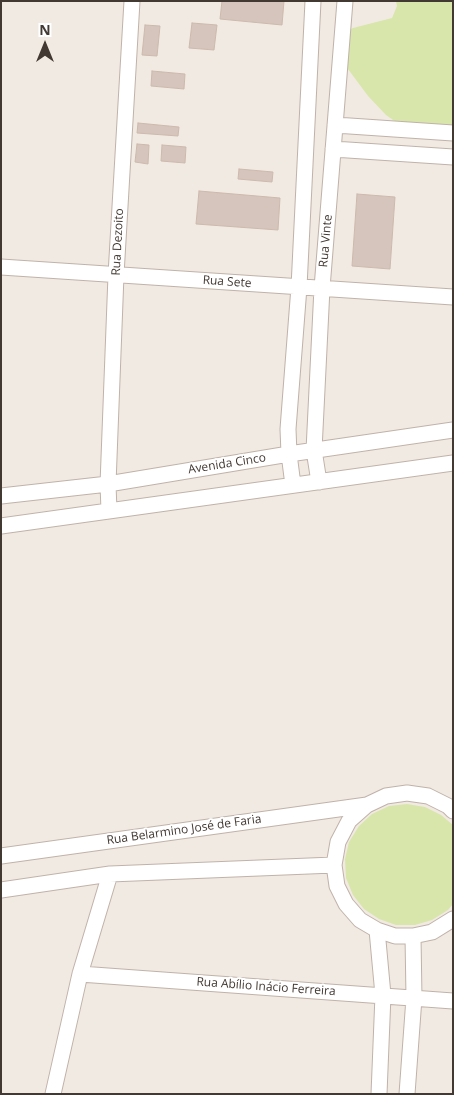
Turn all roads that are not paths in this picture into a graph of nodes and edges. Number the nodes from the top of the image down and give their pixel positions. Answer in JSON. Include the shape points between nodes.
{"nodes":[{"id":1,"x":132,"y":1,"type":"edge"},
{"id":2,"x":313,"y":1,"type":"edge"},
{"id":3,"x":345,"y":1,"type":"edge"},
{"id":4,"x":335,"y":125,"type":"junction"},
{"id":5,"x":453,"y":133,"type":"edge"},
{"id":6,"x":333,"y":148,"type":"junction"},
{"id":7,"x":453,"y":157,"type":"edge"},
{"id":8,"x":1,"y":267,"type":"edge"},
{"id":9,"x":116,"y":275,"type":"junction"},
{"id":10,"x":299,"y":287,"type":"junction"},
{"id":11,"x":322,"y":288,"type":"junction"},
{"id":12,"x":453,"y":297,"type":"edge"},
{"id":13,"x":453,"y":430,"type":"edge"},
{"id":14,"x":314,"y":450,"type":"junction"},
{"id":15,"x":289,"y":454,"type":"junction"},
{"id":16,"x":453,"y":463,"type":"edge"},
{"id":17,"x":319,"y":482,"type":"junction"},
{"id":18,"x":108,"y":484,"type":"junction"},
{"id":19,"x":293,"y":485,"type":"junction"},
{"id":20,"x":1,"y":496,"type":"edge"},
{"id":21,"x":109,"y":511,"type":"junction"},
{"id":22,"x":1,"y":526,"type":"edge"},
{"id":23,"x":366,"y":804,"type":"junction"},
{"id":24,"x":451,"y":807,"type":"edge"},
{"id":25,"x":1,"y":856,"type":"edge"},
{"id":26,"x":334,"y":865,"type":"junction"},
{"id":27,"x":110,"y":874,"type":"junction"},
{"id":28,"x":1,"y":890,"type":"edge"},
{"id":29,"x":453,"y":919,"type":"edge"},
{"id":30,"x":377,"y":930,"type":"junction"},
{"id":31,"x":413,"y":936,"type":"junction"},
{"id":32,"x":80,"y":974,"type":"junction"},
{"id":33,"x":383,"y":996,"type":"junction"},
{"id":34,"x":414,"y":998,"type":"junction"},
{"id":35,"x":453,"y":1001,"type":"edge"},
{"id":36,"x":53,"y":1094,"type":"edge"},
{"id":37,"x":379,"y":1094,"type":"edge"},
{"id":38,"x":407,"y":1094,"type":"edge"}],
"edges":[{"from":1,"to":9,"type":"street","name":"Rua Dezoito"},
{"from":2,"to":10,"type":"street","name":"Rua Vinte"},
{"from":3,"to":4,"type":"street","name":"Rua Vinte"},
{"from":4,"to":5,"type":"street"},
{"from":4,"to":6,"type":"street","name":"Rua Vinte"},
{"from":6,"to":7,"type":"street"},
{"from":6,"to":11,"type":"street","name":"Rua Vinte"},
{"from":8,"to":9,"type":"street","name":"Rua Sete"},
{"from":9,"to":10,"type":"street","name":"Rua Sete"},
{"from":9,"to":18,"type":"street","name":"Rua Dezoito"},
{"from":10,"to":11,"type":"street","name":"Rua Sete"},
{"from":10,"to":15,"type":"street","name":"Rua Vinte"},
{"from":11,"to":12,"type":"street","name":"Rua Sete"},
{"from":11,"to":14,"type":"street","name":"Rua Vinte"},
{"from":13,"to":14,"type":"street","name":"Avenida Cinco"},
{"from":14,"to":15,"type":"street","name":"Avenida Cinco"},
{"from":14,"to":17,"type":"street","name":"Rua Vinte"},
{"from":15,"to":18,"type":"street","name":"Avenida Cinco"},
{"from":15,"to":19,"type":"street","name":"Rua Vinte"},
{"from":16,"to":17,"type":"street"},
{"from":17,"to":19,"type":"street"},
{"from":18,"to":20,"type":"street","name":"Avenida Cinco"},
{"from":18,"to":21,"type":"street","name":"Rua Dezoito"},
{"from":19,"to":21,"type":"street"},
{"from":21,"to":22,"type":"street"},
{"from":23,"to":24,"type":"street","name":"Rua Belarmino José de Faria","via":[[386,796],[407,793],[428,796]]},
{"from":23,"to":25,"type":"street","name":"Rua Belarmino José de Faria"},
{"from":23,"to":26,"type":"street","name":"Rua Belarmino José de Faria","via":[[349,821],[338,842]]},
{"from":26,"to":27,"type":"street"},
{"from":26,"to":30,"type":"street","name":"Rua Belarmino José de Faria","via":[[337,886],[346,904],[360,920]]},
{"from":27,"to":28,"type":"street"},
{"from":27,"to":32,"type":"street"},
{"from":29,"to":31,"type":"street","name":"Rua Belarmino José de Faria","via":[[432,932]]},
{"from":30,"to":31,"type":"street","name":"Rua Belarmino José de Faria","via":[[395,936]]},
{"from":30,"to":33,"type":"street"},
{"from":31,"to":34,"type":"street"},
{"from":32,"to":33,"type":"street","name":"Rua Abílio Inácio Ferreira"},
{"from":32,"to":36,"type":"street"},
{"from":33,"to":34,"type":"street","name":"Rua Abílio Inácio Ferreira"},
{"from":33,"to":37,"type":"street"},
{"from":34,"to":35,"type":"street","name":"Rua Abílio Inácio Ferreira"},
{"from":34,"to":38,"type":"street"}]}
